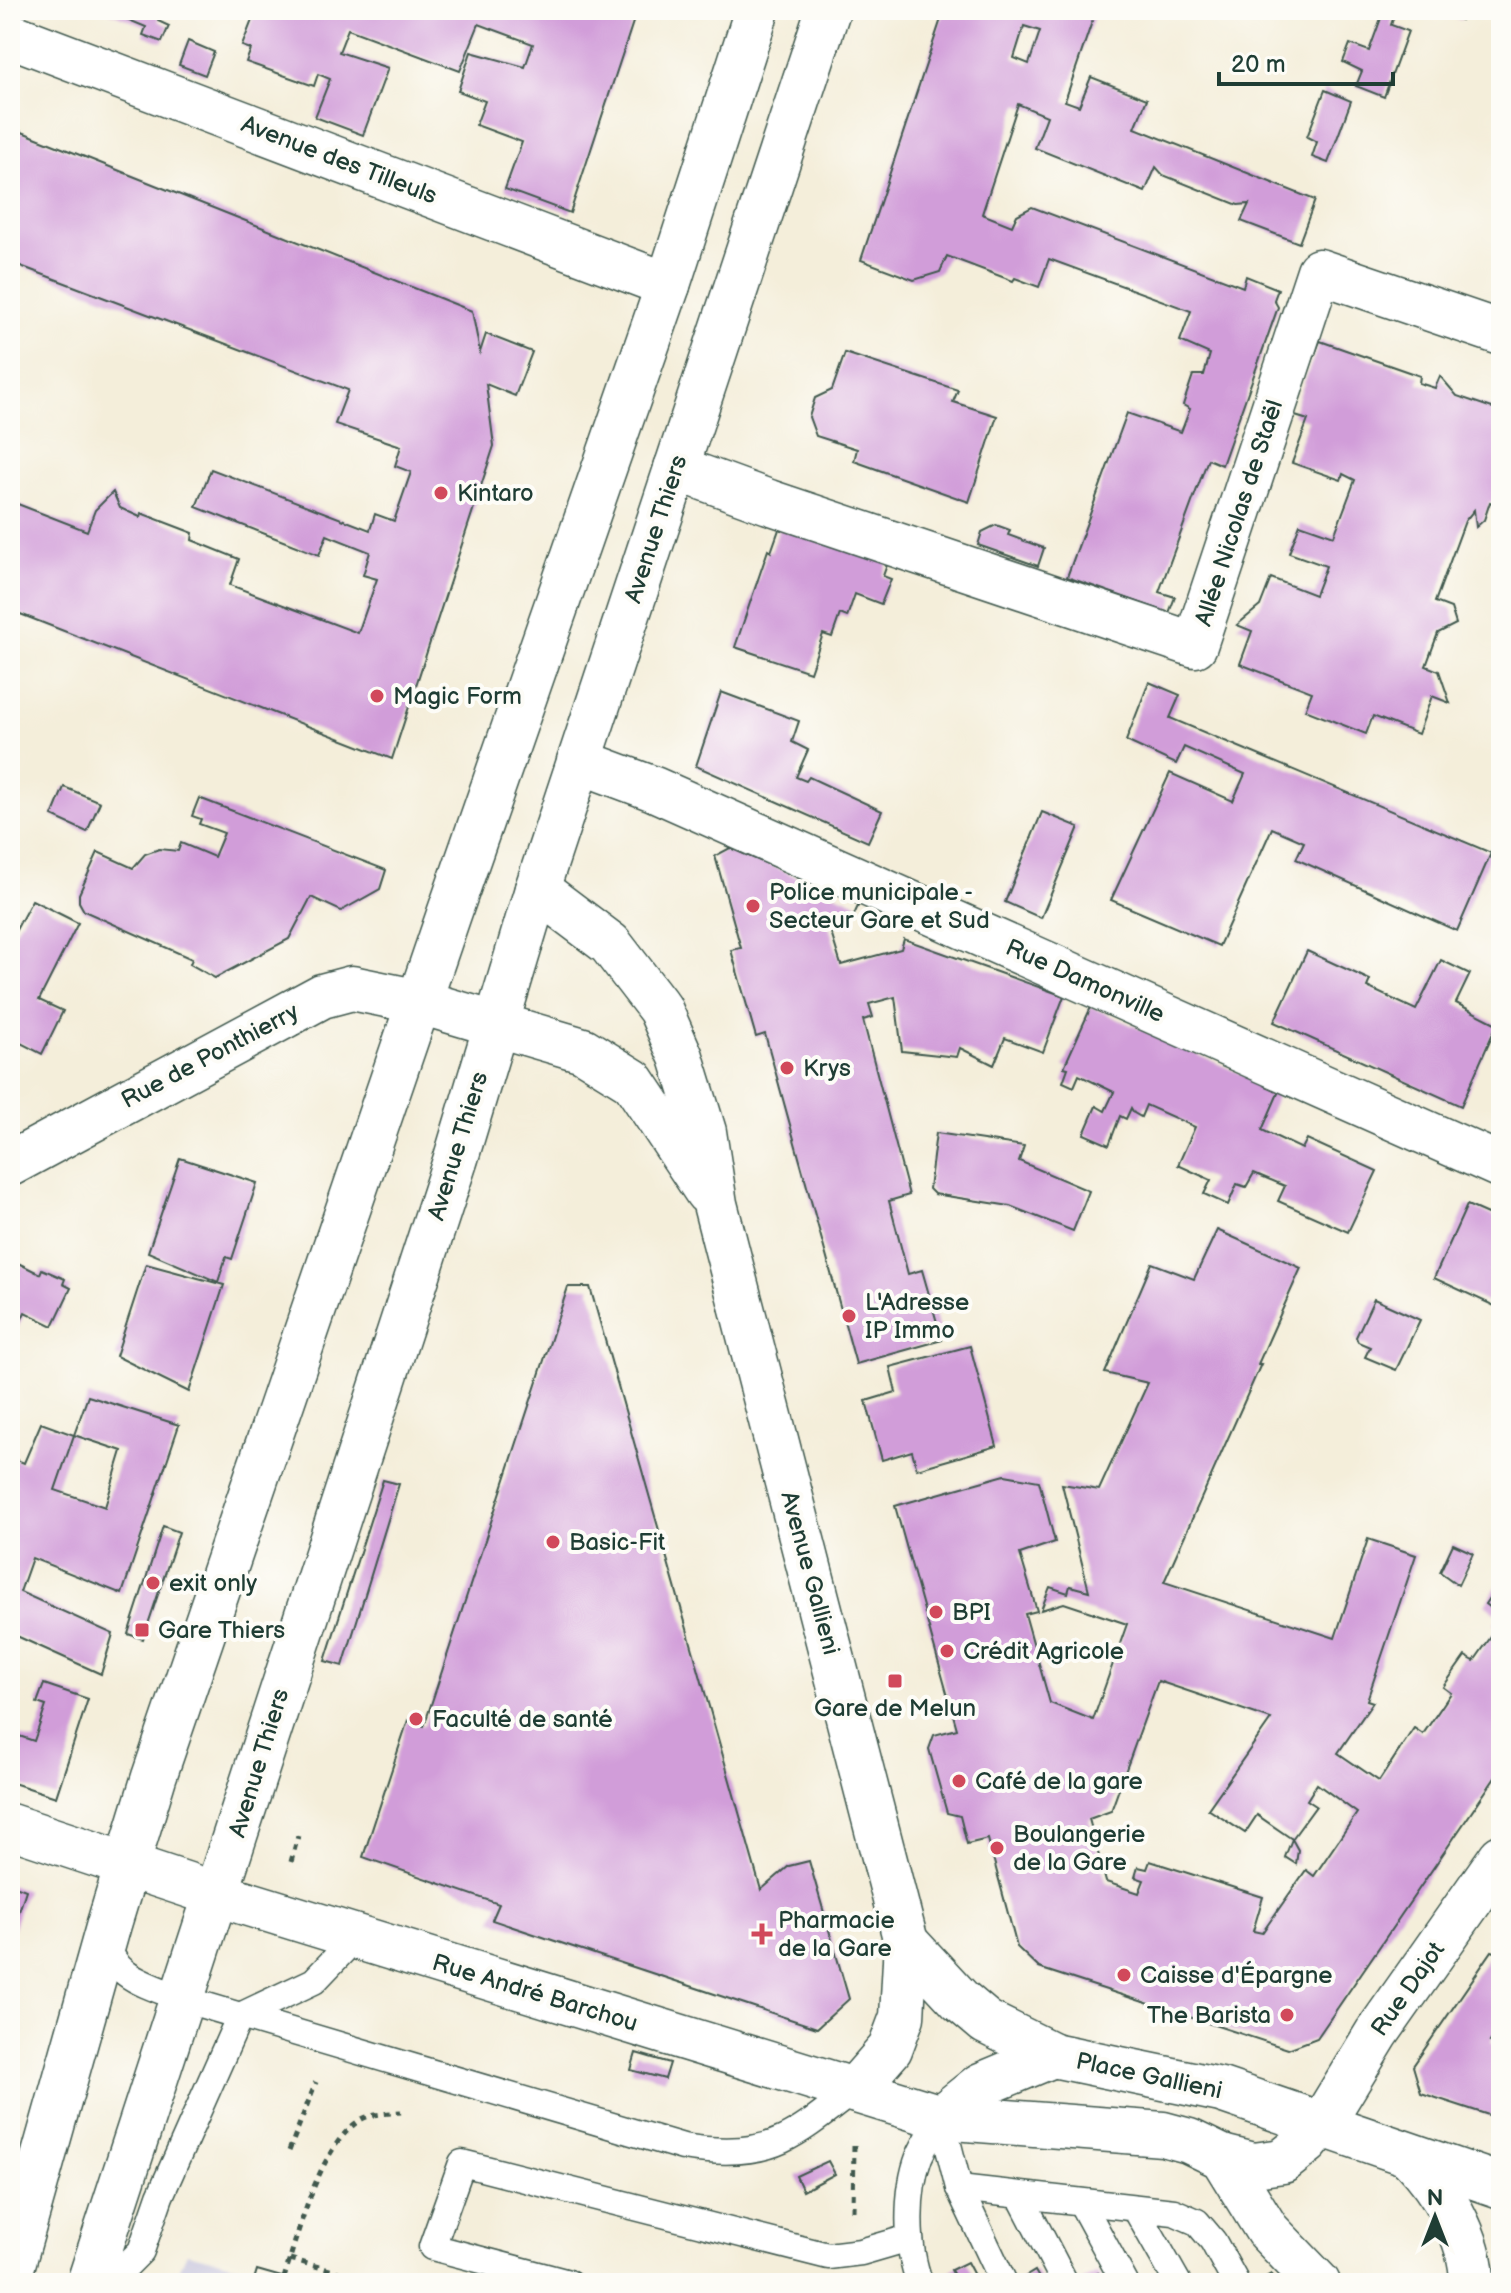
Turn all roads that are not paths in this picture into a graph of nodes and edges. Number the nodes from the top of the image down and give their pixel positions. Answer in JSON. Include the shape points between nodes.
{"nodes":[{"id":1,"x":757,"y":10,"type":"edge"},
{"id":2,"x":828,"y":10,"type":"edge"},
{"id":3,"x":10,"y":35,"type":"edge"},
{"id":4,"x":668,"y":285,"type":"junction"},
{"id":5,"x":1501,"y":333,"type":"edge"},
{"id":6,"x":676,"y":468,"type":"junction"},
{"id":7,"x":579,"y":761,"type":"junction"},
{"id":8,"x":537,"y":889,"type":"junction"},
{"id":9,"x":420,"y":1002,"type":"junction"},
{"id":10,"x":660,"y":1009,"type":"junction"},
{"id":11,"x":496,"y":1023,"type":"junction"},
{"id":12,"x":633,"y":1081,"type":"junction"},
{"id":13,"x":10,"y":1164,"type":"edge"},
{"id":14,"x":1501,"y":1166,"type":"edge"},
{"id":15,"x":715,"y":1204,"type":"junction"},
{"id":16,"x":10,"y":1826,"type":"edge"},
{"id":17,"x":1501,"y":1857,"type":"edge"},
{"id":18,"x":127,"y":1865,"type":"junction"},
{"id":19,"x":217,"y":1894,"type":"junction"},
{"id":20,"x":109,"y":1924,"type":"junction"},
{"id":21,"x":356,"y":1937,"type":"junction"},
{"id":22,"x":906,"y":1942,"type":"junction"},
{"id":23,"x":183,"y":1999,"type":"junction"},
{"id":24,"x":240,"y":2016,"type":"junction"},
{"id":25,"x":1053,"y":2055,"type":"junction"},
{"id":26,"x":854,"y":2090,"type":"junction"},
{"id":27,"x":941,"y":2117,"type":"junction"},
{"id":28,"x":1321,"y":2125,"type":"junction"},
{"id":29,"x":1410,"y":2156,"type":"junction"},
{"id":30,"x":1222,"y":2157,"type":"junction"},
{"id":31,"x":1501,"y":2186,"type":"edge"},
{"id":32,"x":959,"y":2188,"type":"junction"},
{"id":33,"x":1020,"y":2196,"type":"junction"},
{"id":34,"x":1081,"y":2202,"type":"junction"},
{"id":35,"x":1136,"y":2209,"type":"junction"},
{"id":36,"x":909,"y":2238,"type":"junction"},
{"id":37,"x":10,"y":2275,"type":"edge"},
{"id":38,"x":89,"y":2283,"type":"edge"},
{"id":39,"x":109,"y":2283,"type":"edge"},
{"id":40,"x":569,"y":2283,"type":"edge"},
{"id":41,"x":920,"y":2283,"type":"edge"},
{"id":42,"x":1004,"y":2283,"type":"edge"},
{"id":43,"x":1065,"y":2283,"type":"edge"},
{"id":44,"x":1125,"y":2283,"type":"edge"},
{"id":45,"x":1178,"y":2283,"type":"edge"},
{"id":46,"x":1236,"y":2283,"type":"edge"},
{"id":47,"x":1318,"y":2283,"type":"edge"},
{"id":48,"x":1472,"y":2283,"type":"edge"}],
"edges":[{"from":1,"to":4,"type":"street"},
{"from":2,"to":6,"type":"street","name":"Avenue Thiers"},
{"from":3,"to":4,"type":"street","name":"Avenue des Tilleuls"},
{"from":4,"to":9,"type":"street"},
{"from":5,"to":6,"type":"street","name":"Allée Nicolas de Staël","via":[[1319,271],[1195,645]]},
{"from":6,"to":7,"type":"street","name":"Avenue Thiers"},
{"from":7,"to":8,"type":"street","name":"Avenue Thiers"},
{"from":7,"to":14,"type":"street","name":"Rue Damonville","via":[[654,789]]},
{"from":8,"to":10,"type":"street","name":"Avenue Gallieni","via":[[610,944]]},
{"from":8,"to":11,"type":"street","name":"Avenue Thiers"},
{"from":9,"to":11,"type":"street","name":"Avenue Gallieni"},
{"from":9,"to":13,"type":"street","name":"Rue de Ponthierry","via":[[352,988],[322,996]]},
{"from":9,"to":18,"type":"street"},
{"from":10,"to":12,"type":"street"},
{"from":10,"to":15,"type":"street","name":"Avenue Gallieni","via":[[704,1132]]},
{"from":11,"to":12,"type":"street","name":"Avenue Gallieni","via":[[583,1050]]},
{"from":11,"to":19,"type":"street","name":"Avenue Thiers"},
{"from":12,"to":15,"type":"street","name":"Avenue Gallieni"},
{"from":15,"to":22,"type":"street","name":"Avenue Gallieni"},
{"from":16,"to":18,"type":"street","name":"Rue André Barchou"},
{"from":17,"to":28,"type":"street","name":"Rue Dajot","via":[[1377,2033]]},
{"from":18,"to":19,"type":"street","name":"Rue André Barchou"},
{"from":18,"to":20,"type":"street"},
{"from":19,"to":21,"type":"street","name":"Rue André Barchou"},
{"from":19,"to":23,"type":"street","name":"Avenue Thiers"},
{"from":20,"to":23,"type":"lane","via":[[110,1954],[122,1972]]},
{"from":20,"to":37,"type":"street"},
{"from":21,"to":24,"type":"lane","via":[[314,1981]]},
{"from":21,"to":26,"type":"street","name":"Rue André Barchou"},
{"from":22,"to":25,"type":"street","name":"Avenue Gallieni","via":[[986,2022]]},
{"from":22,"to":26,"type":"street","name":"Avenue Gallieni","via":[[902,2017],[890,2049]]},
{"from":23,"to":24,"type":"lane"},
{"from":23,"to":38,"type":"street","name":"Avenue Thiers"},
{"from":24,"to":26,"type":"lane","via":[[708,2151],[780,2141]]},
{"from":24,"to":39,"type":"lane","via":[[141,2251]]},
{"from":25,"to":27,"type":"street","name":"Place Gallieni","via":[[981,2085]]},
{"from":25,"to":28,"type":"street","name":"Place Gallieni","via":[[1221,2090]]},
{"from":26,"to":27,"type":"street"},
{"from":27,"to":30,"type":"street","via":[[1163,2134]]},
{"from":27,"to":32,"type":"lane"},
{"from":27,"to":36,"type":"lane","name":"Place Gallieni","via":[[918,2159]]},
{"from":28,"to":29,"type":"street","name":"Place Gallieni"},
{"from":28,"to":30,"type":"street","via":[[1283,2161],[1254,2165]]},
{"from":29,"to":31,"type":"street","name":"Place Gallieni"},
{"from":29,"to":48,"type":"street","via":[[1430,2176],[1458,2226]]},
{"from":30,"to":47,"type":"street","via":[[1267,2230]]},
{"from":32,"to":33,"type":"lane"},
{"from":32,"to":42,"type":"lane"},
{"from":33,"to":34,"type":"lane"},
{"from":33,"to":43,"type":"lane"},
{"from":34,"to":35,"type":"lane"},
{"from":34,"to":44,"type":"lane"},
{"from":35,"to":45,"type":"lane"},
{"from":35,"to":46,"type":"lane","via":[[1174,2212],[1197,2222]]},
{"from":36,"to":40,"type":"lane","via":[[828,2256],[462,2163],[432,2247]]},
{"from":36,"to":41,"type":"lane","name":"Place Gallieni"}]}
